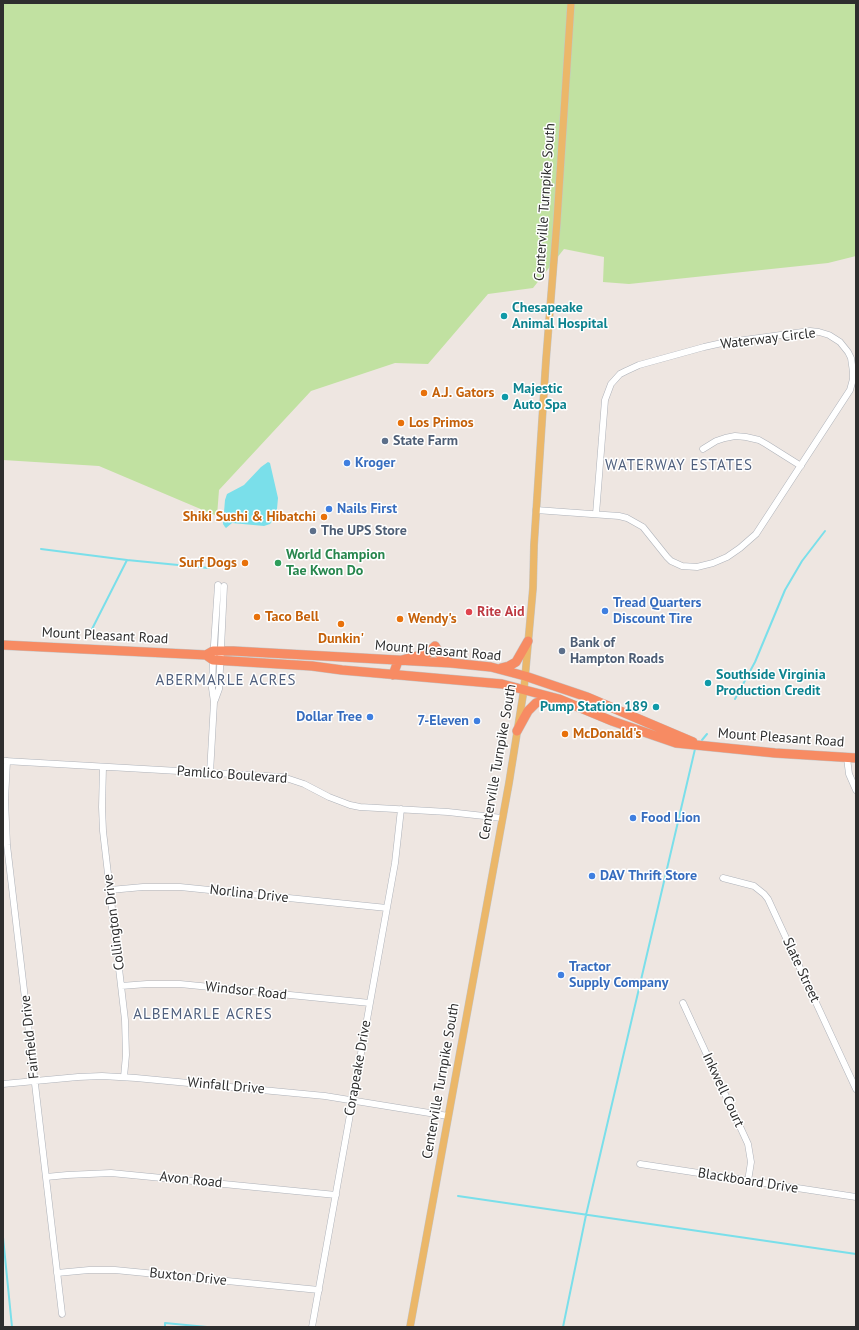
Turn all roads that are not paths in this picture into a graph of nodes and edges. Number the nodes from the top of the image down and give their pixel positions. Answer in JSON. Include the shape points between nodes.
{"nodes":[{"id":1,"x":571,"y":3,"type":"edge"},
{"id":2,"x":702,"y":449,"type":"dead end"},
{"id":3,"x":801,"y":466,"type":"junction"},
{"id":4,"x":536,"y":510,"type":"junction"},
{"id":5,"x":596,"y":514,"type":"junction"},
{"id":6,"x":221,"y":586,"type":"dead end"},
{"id":7,"x":528,"y":641,"type":"junction"},
{"id":8,"x":3,"y":645,"type":"edge"},
{"id":9,"x":215,"y":655,"type":"junction"},
{"id":10,"x":398,"y":661,"type":"junction"},
{"id":11,"x":451,"y":664,"type":"junction"},
{"id":12,"x":491,"y":668,"type":"junction"},
{"id":13,"x":393,"y":675,"type":"junction"},
{"id":14,"x":525,"y":676,"type":"junction"},
{"id":15,"x":524,"y":689,"type":"junction"},
{"id":16,"x":559,"y":700,"type":"junction"},
{"id":17,"x":517,"y":731,"type":"junction"},
{"id":18,"x":704,"y":746,"type":"junction"},
{"id":19,"x":851,"y":758,"type":"edge"},
{"id":20,"x":5,"y":761,"type":"edge"},
{"id":21,"x":103,"y":766,"type":"junction"},
{"id":22,"x":210,"y":773,"type":"junction"},
{"id":23,"x":856,"y":790,"type":"edge"},
{"id":24,"x":401,"y":809,"type":"junction"},
{"id":25,"x":502,"y":818,"type":"junction"},
{"id":26,"x":723,"y":878,"type":"dead end"},
{"id":27,"x":110,"y":890,"type":"junction"},
{"id":28,"x":387,"y":908,"type":"junction"},
{"id":29,"x":121,"y":986,"type":"junction"},
{"id":30,"x":370,"y":1003,"type":"junction"},
{"id":31,"x":683,"y":1003,"type":"dead end"},
{"id":32,"x":124,"y":1077,"type":"junction"},
{"id":33,"x":35,"y":1081,"type":"junction"},
{"id":34,"x":3,"y":1084,"type":"edge"},
{"id":35,"x":856,"y":1089,"type":"edge"},
{"id":36,"x":352,"y":1100,"type":"junction"},
{"id":37,"x":448,"y":1116,"type":"junction"},
{"id":38,"x":640,"y":1164,"type":"dead end"},
{"id":39,"x":46,"y":1177,"type":"junction"},
{"id":40,"x":748,"y":1181,"type":"junction"},
{"id":41,"x":336,"y":1195,"type":"junction"},
{"id":42,"x":856,"y":1197,"type":"edge"},
{"id":43,"x":57,"y":1273,"type":"junction"},
{"id":44,"x":319,"y":1290,"type":"junction"},
{"id":45,"x":62,"y":1314,"type":"dead end"},
{"id":46,"x":312,"y":1327,"type":"edge"},
{"id":47,"x":410,"y":1327,"type":"edge"}],
"edges":[{"from":1,"to":4,"type":"main road","name":"Centerville Turnpike South"},
{"from":2,"to":3,"type":"street","via":[[725,438],[746,437],[759,440]]},
{"from":3,"to":5,"type":"street","name":"Waterway Circle","via":[[756,534],[731,554],[705,566],[689,567],[667,557],[638,523],[619,516]]},
{"from":3,"to":5,"type":"street","name":"Waterway Circle","via":[[850,390],[853,366],[844,346],[836,338],[810,331],[704,347],[632,367],[620,374],[611,384],[604,410]]},
{"from":4,"to":5,"type":"street","name":"Waterway Circle"},
{"from":4,"to":7,"type":"main road","name":"Centerville Turnpike South"},
{"from":6,"to":9,"type":"street"},
{"from":7,"to":12,"type":"highway","via":[[513,664],[505,668]]},
{"from":7,"to":14,"type":"main road","name":"Centerville Turnpike South"},
{"from":8,"to":9,"type":"highway","name":"Mount Pleasant Road"},
{"from":9,"to":10,"type":"highway","name":"Mount Pleasant Road"},
{"from":9,"to":13,"type":"highway","name":"Mount Pleasant Road"},
{"from":9,"to":22,"type":"street"},
{"from":10,"to":11,"type":"highway","name":"Mount Pleasant Road"},
{"from":10,"to":11,"type":"highway","via":[[428,653],[435,646],[442,658]]},
{"from":10,"to":13,"type":"highway"},
{"from":11,"to":12,"type":"highway","name":"Mount Pleasant Road"},
{"from":12,"to":14,"type":"highway","name":"Mount Pleasant Road"},
{"from":13,"to":15,"type":"highway","name":"Mount Pleasant Road","via":[[478,681]]},
{"from":14,"to":15,"type":"main road","name":"Centerville Turnpike South"},
{"from":14,"to":18,"type":"highway","name":"Mount Pleasant Road","via":[[587,697]]},
{"from":15,"to":16,"type":"highway","name":"Mount Pleasant Road"},
{"from":15,"to":17,"type":"main road","name":"Centerville Turnpike South"},
{"from":16,"to":17,"type":"highway","via":[[536,703],[528,711]]},
{"from":16,"to":18,"type":"highway","name":"Mount Pleasant Road","via":[[676,743]]},
{"from":17,"to":25,"type":"main road","name":"Centerville Turnpike South"},
{"from":18,"to":19,"type":"highway","name":"Mount Pleasant Road"},
{"from":19,"to":23,"type":"street","via":[[849,774]]},
{"from":20,"to":21,"type":"street","name":"Pamlico Boulevard"},
{"from":20,"to":33,"type":"street","name":"Fairfield Drive","via":[[7,845]]},
{"from":21,"to":22,"type":"street","name":"Pamlico Boulevard"},
{"from":21,"to":27,"type":"street","name":"Collington Drive","via":[[102,807]]},
{"from":22,"to":24,"type":"street","name":"Pamlico Boulevard","via":[[283,778],[304,784],[350,805]]},
{"from":24,"to":25,"type":"street","name":"Pamlico Boulevard"},
{"from":24,"to":28,"type":"street","name":"Corapeake Drive"},
{"from":25,"to":37,"type":"main road","name":"Centerville Turnpike South"},
{"from":26,"to":35,"type":"street","name":"Slate Street","via":[[754,886],[768,899]]},
{"from":27,"to":28,"type":"street","name":"Norlina Drive","via":[[180,887]]},
{"from":27,"to":29,"type":"street","name":"Collington Drive"},
{"from":28,"to":30,"type":"street","name":"Corapeake Drive"},
{"from":29,"to":30,"type":"street","name":"Windsor Road","via":[[180,984]]},
{"from":29,"to":32,"type":"street","name":"Collington Drive","via":[[125,1020]]},
{"from":30,"to":36,"type":"street","name":"Corapeake Drive"},
{"from":31,"to":40,"type":"street","name":"Inkwell Court","via":[[748,1144],[751,1162]]},
{"from":32,"to":33,"type":"street","name":"Winfall Drive","via":[[78,1077]]},
{"from":32,"to":36,"type":"street","name":"Winfall Drive"},
{"from":33,"to":34,"type":"street","name":"Winfall Drive"},
{"from":33,"to":39,"type":"street","name":"Fairfield Drive"},
{"from":36,"to":37,"type":"street","name":"Winfall Drive"},
{"from":36,"to":41,"type":"street","name":"Corapeake Drive"},
{"from":37,"to":47,"type":"main road","name":"Centerville Turnpike South"},
{"from":38,"to":40,"type":"street","name":"Blackboard Drive"},
{"from":39,"to":41,"type":"street","name":"Avon Road","via":[[111,1173]]},
{"from":39,"to":43,"type":"street","name":"Fairfield Drive"},
{"from":40,"to":42,"type":"street","name":"Blackboard Drive"},
{"from":41,"to":44,"type":"street","name":"Corapeake Drive"},
{"from":43,"to":44,"type":"street","name":"Buxton Drive","via":[[115,1270]]},
{"from":43,"to":45,"type":"street","name":"Fairfield Drive"},
{"from":44,"to":46,"type":"street","name":"Corapeake Drive"}]}
